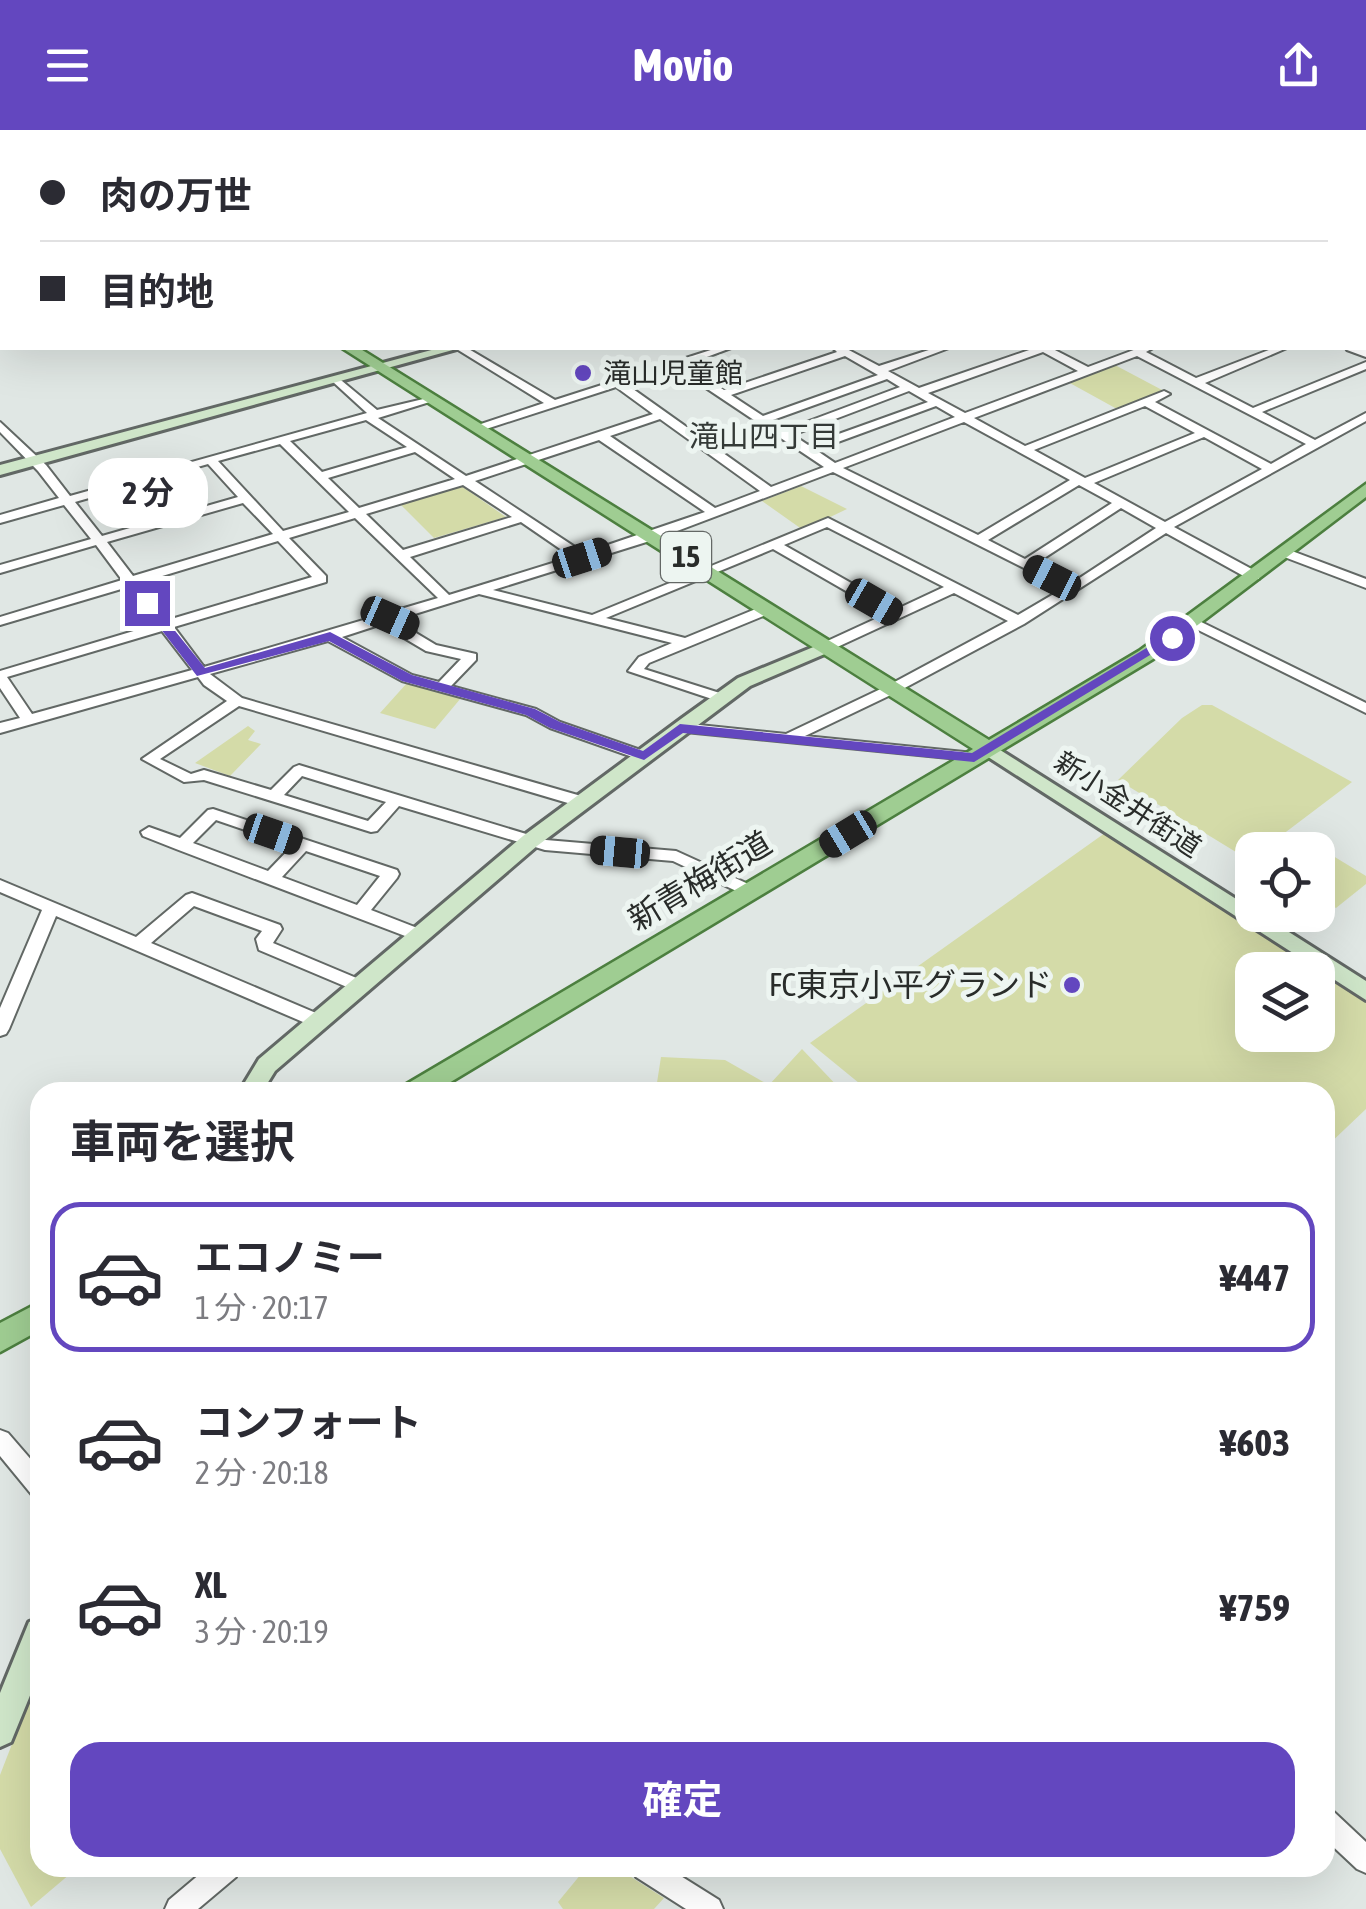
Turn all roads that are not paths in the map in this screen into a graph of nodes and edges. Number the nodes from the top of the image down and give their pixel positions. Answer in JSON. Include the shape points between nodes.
{"nodes":[{"id":1,"x":352,"y":350,"type":"edge"},
{"id":2,"x":446,"y":350,"type":"edge"},
{"id":3,"x":463,"y":350,"type":"edge"},
{"id":4,"x":720,"y":350,"type":"edge"},
{"id":5,"x":842,"y":350,"type":"edge"},
{"id":6,"x":939,"y":350,"type":"edge"},
{"id":7,"x":1038,"y":350,"type":"edge"},
{"id":8,"x":1048,"y":350,"type":"edge"},
{"id":9,"x":1143,"y":350,"type":"edge"},
{"id":10,"x":1277,"y":350,"type":"edge"},
{"id":11,"x":677,"y":364,"type":"junction"},
{"id":12,"x":1366,"y":365,"type":"edge"},
{"id":13,"x":382,"y":367,"type":"junction"},
{"id":14,"x":1087,"y":371,"type":"junction"},
{"id":15,"x":883,"y":372,"type":"junction"},
{"id":16,"x":336,"y":379,"type":"junction"},
{"id":17,"x":1197,"y":382,"type":"junction"},
{"id":18,"x":616,"y":383,"type":"junction"},
{"id":19,"x":915,"y":390,"type":"junction"},
{"id":20,"x":723,"y":394,"type":"junction"},
{"id":21,"x":1164,"y":394,"type":"dead end"},
{"id":22,"x":432,"y":398,"type":"junction"},
{"id":23,"x":1145,"y":401,"type":"junction"},
{"id":24,"x":938,"y":402,"type":"junction"},
{"id":25,"x":554,"y":404,"type":"junction"},
{"id":26,"x":1254,"y":412,"type":"junction"},
{"id":27,"x":662,"y":415,"type":"junction"},
{"id":28,"x":372,"y":416,"type":"junction"},
{"id":29,"x":1366,"y":416,"type":"edge"},
{"id":30,"x":965,"y":417,"type":"junction"},
{"id":31,"x":760,"y":420,"type":"junction"},
{"id":32,"x":0,"y":424,"type":"edge"},
{"id":33,"x":479,"y":428,"type":"junction"},
{"id":34,"x":1204,"y":433,"type":"junction"},
{"id":35,"x":783,"y":435,"type":"junction"},
{"id":36,"x":602,"y":436,"type":"junction"},
{"id":37,"x":282,"y":440,"type":"junction"},
{"id":38,"x":1316,"y":445,"type":"junction"},
{"id":39,"x":417,"y":448,"type":"junction"},
{"id":40,"x":806,"y":450,"type":"junction"},
{"id":41,"x":1024,"y":450,"type":"junction"},
{"id":42,"x":35,"y":460,"type":"junction"},
{"id":43,"x":210,"y":460,"type":"junction"},
{"id":44,"x":530,"y":460,"type":"junction"},
{"id":45,"x":833,"y":467,"type":"junction"},
{"id":46,"x":1271,"y":469,"type":"junction"},
{"id":47,"x":0,"y":470,"type":"edge"},
{"id":48,"x":320,"y":477,"type":"junction"},
{"id":49,"x":466,"y":480,"type":"junction"},
{"id":50,"x":1081,"y":482,"type":"junction"},
{"id":51,"x":1366,"y":489,"type":"edge"},
{"id":52,"x":770,"y":492,"type":"junction"},
{"id":53,"x":244,"y":499,"type":"junction"},
{"id":54,"x":65,"y":501,"type":"junction"},
{"id":55,"x":1120,"y":503,"type":"junction"},
{"id":56,"x":358,"y":513,"type":"junction"},
{"id":57,"x":715,"y":513,"type":"junction"},
{"id":58,"x":522,"y":518,"type":"junction"},
{"id":59,"x":0,"y":519,"type":"edge"},
{"id":60,"x":1164,"y":528,"type":"junction"},
{"id":61,"x":281,"y":536,"type":"junction"},
{"id":62,"x":652,"y":536,"type":"junction"},
{"id":63,"x":97,"y":540,"type":"junction"},
{"id":64,"x":978,"y":540,"type":"junction"},
{"id":65,"x":775,"y":545,"type":"junction"},
{"id":66,"x":1284,"y":552,"type":"junction"},
{"id":67,"x":402,"y":556,"type":"junction"},
{"id":68,"x":582,"y":558,"type":"junction"},
{"id":69,"x":1026,"y":564,"type":"junction"},
{"id":70,"x":0,"y":569,"type":"edge"},
{"id":71,"x":708,"y":571,"type":"junction"},
{"id":72,"x":1254,"y":576,"type":"junction"},
{"id":73,"x":129,"y":582,"type":"junction"},
{"id":74,"x":1366,"y":584,"type":"edge"},
{"id":75,"x":956,"y":587,"type":"junction"},
{"id":76,"x":1073,"y":588,"type":"junction"},
{"id":77,"x":477,"y":590,"type":"junction"},
{"id":78,"x":447,"y":600,"type":"junction"},
{"id":79,"x":768,"y":608,"type":"junction"},
{"id":80,"x":896,"y":614,"type":"junction"},
{"id":81,"x":390,"y":618,"type":"junction"},
{"id":82,"x":593,"y":620,"type":"junction"},
{"id":83,"x":0,"y":621,"type":"edge"},
{"id":84,"x":1019,"y":621,"type":"junction"},
{"id":85,"x":1193,"y":622,"type":"junction"},
{"id":86,"x":164,"y":624,"type":"junction"},
{"id":87,"x":330,"y":636,"type":"junction"},
{"id":88,"x":686,"y":643,"type":"junction"},
{"id":89,"x":828,"y":646,"type":"junction"},
{"id":90,"x":202,"y":673,"type":"junction"},
{"id":91,"x":0,"y":676,"type":"edge"},
{"id":92,"x":442,"y":687,"type":"junction"},
{"id":93,"x":894,"y":688,"type":"junction"},
{"id":94,"x":722,"y":698,"type":"junction"},
{"id":95,"x":237,"y":701,"type":"junction"},
{"id":96,"x":1366,"y":709,"type":"edge"},
{"id":97,"x":28,"y":719,"type":"junction"},
{"id":98,"x":0,"y":728,"type":"edge"},
{"id":99,"x":680,"y":728,"type":"junction"},
{"id":100,"x":791,"y":737,"type":"junction"},
{"id":101,"x":982,"y":753,"type":"junction"},
{"id":102,"x":644,"y":756,"type":"junction"},
{"id":103,"x":274,"y":796,"type":"junction"},
{"id":104,"x":396,"y":800,"type":"junction"},
{"id":105,"x":583,"y":802,"type":"junction"},
{"id":106,"x":149,"y":832,"type":"dead end"},
{"id":107,"x":530,"y":841,"type":"junction"},
{"id":108,"x":303,"y":844,"type":"junction"},
{"id":109,"x":182,"y":845,"type":"junction"},
{"id":110,"x":271,"y":878,"type":"junction"},
{"id":111,"x":0,"y":886,"type":"edge"},
{"id":112,"x":751,"y":892,"type":"junction"},
{"id":113,"x":51,"y":908,"type":"junction"},
{"id":114,"x":360,"y":912,"type":"junction"},
{"id":115,"x":419,"y":936,"type":"junction"},
{"id":116,"x":138,"y":945,"type":"junction"},
{"id":117,"x":360,"y":986,"type":"junction"},
{"id":118,"x":1366,"y":992,"type":"edge"},
{"id":119,"x":317,"y":1021,"type":"junction"},
{"id":120,"x":0,"y":1029,"type":"edge"},
{"id":121,"x":256,"y":1082,"type":"edge"},
{"id":122,"x":431,"y":1082,"type":"edge"},
{"id":123,"x":30,"y":1321,"type":"edge"},
{"id":124,"x":0,"y":1339,"type":"edge"},
{"id":125,"x":0,"y":1440,"type":"edge"},
{"id":126,"x":30,"y":1475,"type":"edge"},
{"id":127,"x":30,"y":1658,"type":"edge"},
{"id":128,"x":0,"y":1732,"type":"edge"},
{"id":129,"x":1335,"y":1831,"type":"edge"},
{"id":130,"x":1366,"y":1860,"type":"edge"},
{"id":131,"x":216,"y":1877,"type":"edge"},
{"id":132,"x":659,"y":1877,"type":"edge"},
{"id":133,"x":178,"y":1909,"type":"edge"},
{"id":134,"x":710,"y":1909,"type":"edge"}],
"edges":[{"from":1,"to":13,"type":"main road","name":"新小金井街道","number":"15"},
{"from":2,"to":13,"type":"street"},
{"from":3,"to":25,"type":"street"},
{"from":4,"to":11,"type":"street"},
{"from":5,"to":15,"type":"street"},
{"from":5,"to":20,"type":"street"},
{"from":6,"to":15,"type":"street"},
{"from":7,"to":19,"type":"street"},
{"from":8,"to":14,"type":"street"},
{"from":9,"to":14,"type":"street"},
{"from":9,"to":17,"type":"street"},
{"from":10,"to":17,"type":"street"},
{"from":11,"to":18,"type":"street"},
{"from":11,"to":20,"type":"street"},
{"from":12,"to":26,"type":"street"},
{"from":13,"to":16,"type":"street"},
{"from":13,"to":22,"type":"main road","name":"新小金井街道","number":"15"},
{"from":14,"to":30,"type":"street"},
{"from":15,"to":19,"type":"street"},
{"from":15,"to":31,"type":"street"},
{"from":16,"to":28,"type":"street"},
{"from":16,"to":42,"type":"street"},
{"from":17,"to":26,"type":"street"},
{"from":18,"to":25,"type":"street"},
{"from":18,"to":27,"type":"street"},
{"from":19,"to":24,"type":"street"},
{"from":19,"to":35,"type":"street"},
{"from":20,"to":31,"type":"street"},
{"from":21,"to":23,"type":"street"},
{"from":22,"to":28,"type":"street"},
{"from":22,"to":33,"type":"main road","name":"新小金井街道","number":"15"},
{"from":23,"to":34,"type":"street"},
{"from":23,"to":41,"type":"street"},
{"from":24,"to":30,"type":"street"},
{"from":24,"to":40,"type":"street"},
{"from":25,"to":33,"type":"street"},
{"from":26,"to":38,"type":"street"},
{"from":27,"to":36,"type":"street"},
{"from":27,"to":52,"type":"street"},
{"from":28,"to":37,"type":"street"},
{"from":28,"to":39,"type":"street"},
{"from":29,"to":38,"type":"street"},
{"from":30,"to":41,"type":"street"},
{"from":30,"to":45,"type":"street"},
{"from":31,"to":35,"type":"street"},
{"from":32,"to":42,"type":"street"},
{"from":33,"to":44,"type":"main road","name":"新小金井街道","number":"15"},
{"from":34,"to":46,"type":"street"},
{"from":34,"to":50,"type":"street"},
{"from":35,"to":40,"type":"street"},
{"from":36,"to":44,"type":"street"},
{"from":36,"to":57,"type":"street"},
{"from":37,"to":43,"type":"street"},
{"from":37,"to":48,"type":"street"},
{"from":38,"to":46,"type":"street"},
{"from":39,"to":48,"type":"street"},
{"from":39,"to":49,"type":"street"},
{"from":40,"to":45,"type":"street"},
{"from":41,"to":50,"type":"street"},
{"from":42,"to":47,"type":"street"},
{"from":42,"to":54,"type":"street"},
{"from":43,"to":53,"type":"street"},
{"from":43,"to":54,"type":"street"},
{"from":44,"to":49,"type":"street"},
{"from":44,"to":62,"type":"main road","name":"新小金井街道","number":"15"},
{"from":45,"to":52,"type":"street"},
{"from":45,"to":64,"type":"street"},
{"from":46,"to":60,"type":"street"},
{"from":48,"to":56,"type":"street"},
{"from":49,"to":56,"type":"street"},
{"from":49,"to":58,"type":"street"},
{"from":50,"to":55,"type":"street"},
{"from":50,"to":64,"type":"street"},
{"from":51,"to":66,"type":"main road","name":"新青梅街道"},
{"from":52,"to":57,"type":"street"},
{"from":53,"to":61,"type":"street"},
{"from":53,"to":63,"type":"street"},
{"from":54,"to":59,"type":"street"},
{"from":54,"to":63,"type":"street"},
{"from":55,"to":60,"type":"street"},
{"from":55,"to":69,"type":"street"},
{"from":56,"to":61,"type":"street"},
{"from":56,"to":67,"type":"street"},
{"from":57,"to":62,"type":"street"},
{"from":58,"to":67,"type":"street"},
{"from":58,"to":68,"type":"street"},
{"from":60,"to":72,"type":"street"},
{"from":60,"to":76,"type":"street"},
{"from":61,"to":73,"type":"street"},
{"from":61,"to":86,"type":"street","via":[[321,579]]},
{"from":62,"to":68,"type":"street"},
{"from":62,"to":71,"type":"main road","name":"新小金井街道","number":"15"},
{"from":63,"to":70,"type":"street"},
{"from":63,"to":73,"type":"street"},
{"from":64,"to":69,"type":"street"},
{"from":65,"to":71,"type":"street"},
{"from":65,"to":75,"type":"street","via":[[828,522]]},
{"from":65,"to":80,"type":"street"},
{"from":66,"to":72,"type":"main road","name":"新青梅街道"},
{"from":66,"to":74,"type":"street"},
{"from":67,"to":78,"type":"street"},
{"from":68,"to":77,"type":"street"},
{"from":69,"to":76,"type":"street"},
{"from":71,"to":79,"type":"main road","name":"新小金井街道","number":"15"},
{"from":71,"to":82,"type":"street"},
{"from":72,"to":85,"type":"main road","name":"新青梅街道"},
{"from":73,"to":83,"type":"street"},
{"from":73,"to":86,"type":"street"},
{"from":75,"to":80,"type":"street"},
{"from":75,"to":84,"type":"street"},
{"from":76,"to":84,"type":"street"},
{"from":77,"to":78,"type":"street"},
{"from":77,"to":82,"type":"street"},
{"from":78,"to":81,"type":"street"},
{"from":79,"to":88,"type":"street"},
{"from":79,"to":89,"type":"main road","name":"新小金井街道","number":"15"},
{"from":80,"to":89,"type":"street"},
{"from":81,"to":87,"type":"street"},
{"from":81,"to":92,"type":"street","via":[[425,645],[471,657]]},
{"from":82,"to":88,"type":"street"},
{"from":84,"to":93,"type":"street"},
{"from":85,"to":96,"type":"street"},
{"from":85,"to":101,"type":"main road","name":"新青梅街道"},
{"from":86,"to":90,"type":"street"},
{"from":86,"to":91,"type":"street"},
{"from":87,"to":90,"type":"street"},
{"from":87,"to":92,"type":"street","via":[[407,678]]},
{"from":88,"to":94,"type":"street","via":[[634,671]]},
{"from":89,"to":93,"type":"main road","name":"新小金井街道","number":"15"},
{"from":89,"to":94,"type":"street"},
{"from":90,"to":95,"type":"street"},
{"from":90,"to":97,"type":"street"},
{"from":91,"to":97,"type":"street"},
{"from":92,"to":102,"type":"street","via":[[531,712]]},
{"from":93,"to":100,"type":"street"},
{"from":93,"to":101,"type":"main road","name":"新小金井街道","number":"15"},
{"from":94,"to":99,"type":"street"},
{"from":95,"to":103,"type":"street","via":[[149,759],[189,779],[204,774]]},
{"from":95,"to":105,"type":"street"},
{"from":97,"to":98,"type":"street"},
{"from":99,"to":100,"type":"street"},
{"from":99,"to":102,"type":"street"},
{"from":100,"to":101,"type":"street"},
{"from":101,"to":112,"type":"main road","name":"新青梅街道"},
{"from":101,"to":118,"type":"street","name":"新小金井街道"},
{"from":102,"to":105,"type":"street"},
{"from":103,"to":104,"type":"street","via":[[299,770]]},
{"from":103,"to":104,"type":"street","via":[[372,826]]},
{"from":104,"to":107,"type":"street"},
{"from":105,"to":107,"type":"street"},
{"from":106,"to":109,"type":"street"},
{"from":107,"to":112,"type":"street","via":[[676,856]]},
{"from":107,"to":115,"type":"street"},
{"from":108,"to":109,"type":"street","via":[[213,814]]},
{"from":108,"to":110,"type":"street"},
{"from":108,"to":114,"type":"street","via":[[392,874]]},
{"from":109,"to":110,"type":"street"},
{"from":110,"to":114,"type":"street"},
{"from":111,"to":113,"type":"street"},
{"from":112,"to":122,"type":"main road","name":"新青梅街道"},
{"from":113,"to":116,"type":"street"},
{"from":113,"to":120,"type":"street"},
{"from":114,"to":115,"type":"street"},
{"from":115,"to":117,"type":"street"},
{"from":116,"to":117,"type":"street","via":[[192,899],[274,929],[265,946]]},
{"from":116,"to":119,"type":"street"},
{"from":117,"to":119,"type":"street"},
{"from":119,"to":121,"type":"street"},
{"from":123,"to":124,"type":"main road"},
{"from":125,"to":126,"type":"street"},
{"from":127,"to":128,"type":"street"},
{"from":129,"to":130,"type":"street"},
{"from":131,"to":133,"type":"street"},
{"from":132,"to":134,"type":"street"}]}
